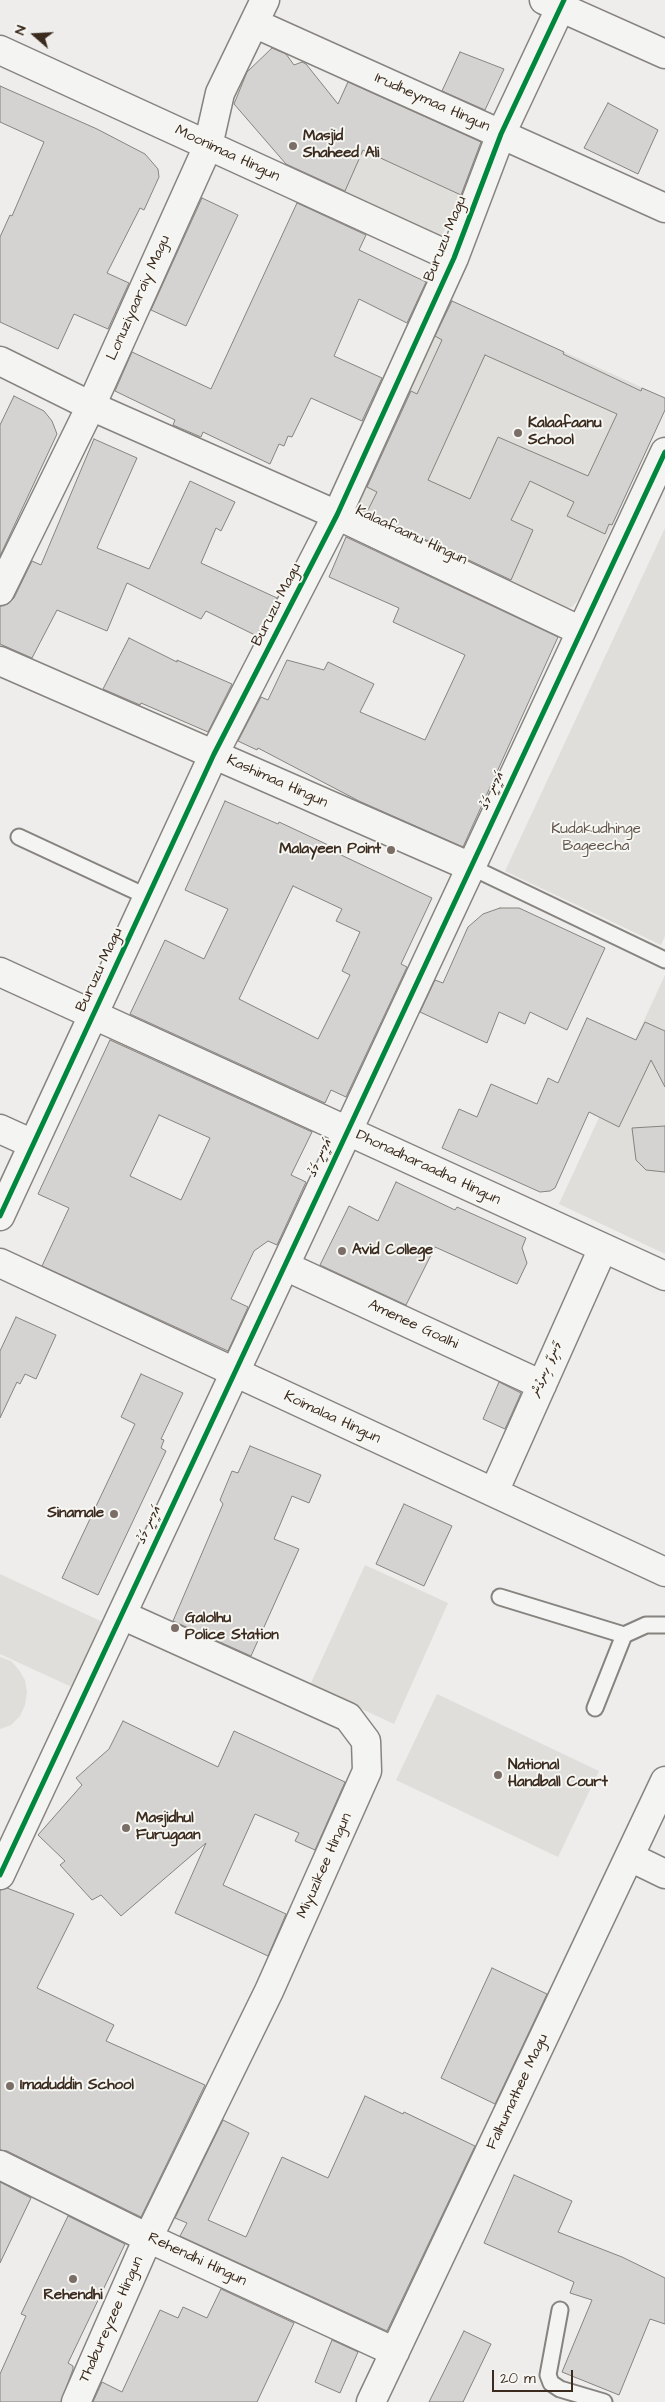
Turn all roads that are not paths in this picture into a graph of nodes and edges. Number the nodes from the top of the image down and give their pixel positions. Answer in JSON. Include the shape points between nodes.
{"nodes":[{"id":1,"x":556,"y":2,"type":"edge"},
{"id":2,"x":260,"y":12,"type":"edge"},
{"id":3,"x":0,"y":50,"type":"edge"},
{"id":4,"x":665,"y":54,"type":"edge"},
{"id":5,"x":501,"y":134,"type":"junction"},
{"id":6,"x":208,"y":146,"type":"junction"},
{"id":7,"x":665,"y":208,"type":"edge"},
{"id":8,"x":454,"y":258,"type":"junction"},
{"id":9,"x":0,"y":361,"type":"edge"},
{"id":10,"x":91,"y":406,"type":"junction"},
{"id":11,"x":665,"y":452,"type":"edge"},
{"id":12,"x":337,"y":515,"type":"junction"},
{"id":13,"x":0,"y":591,"type":"edge"},
{"id":14,"x":581,"y":631,"type":"junction"},
{"id":15,"x":0,"y":661,"type":"edge"},
{"id":16,"x":214,"y":754,"type":"junction"},
{"id":17,"x":18,"y":837,"type":"dead end"},
{"id":18,"x":471,"y":867,"type":"junction"},
{"id":19,"x":148,"y":896,"type":"junction"},
{"id":20,"x":665,"y":960,"type":"edge"},
{"id":21,"x":0,"y":972,"type":"edge"},
{"id":22,"x":93,"y":1014,"type":"junction"},
{"id":23,"x":0,"y":1129,"type":"edge"},
{"id":24,"x":348,"y":1131,"type":"junction"},
{"id":25,"x":33,"y":1144,"type":"junction"},
{"id":26,"x":0,"y":1216,"type":"edge"},
{"id":27,"x":604,"y":1248,"type":"junction"},
{"id":28,"x":0,"y":1263,"type":"edge"},
{"id":29,"x":284,"y":1266,"type":"junction"},
{"id":30,"x":665,"y":1276,"type":"edge"},
{"id":31,"x":235,"y":1372,"type":"junction"},
{"id":32,"x":542,"y":1384,"type":"junction"},
{"id":33,"x":494,"y":1492,"type":"junction"},
{"id":34,"x":665,"y":1572,"type":"edge"},
{"id":35,"x":500,"y":1597,"type":"dead end"},
{"id":36,"x":122,"y":1615,"type":"junction"},
{"id":37,"x":665,"y":1625,"type":"edge"},
{"id":38,"x":624,"y":1635,"type":"junction"},
{"id":39,"x":595,"y":1708,"type":"dead end"},
{"id":40,"x":665,"y":1781,"type":"edge"},
{"id":41,"x":630,"y":1857,"type":"junction"},
{"id":42,"x":665,"y":1874,"type":"edge"},
{"id":43,"x":0,"y":1875,"type":"edge"},
{"id":44,"x":0,"y":2165,"type":"edge"},
{"id":45,"x":148,"y":2238,"type":"junction"},
{"id":46,"x":560,"y":2310,"type":"dead end"},
{"id":47,"x":395,"y":2352,"type":"junction"},
{"id":48,"x":76,"y":2402,"type":"edge"},
{"id":49,"x":371,"y":2402,"type":"edge"},
{"id":50,"x":604,"y":2402,"type":"edge"}],
"edges":[{"from":1,"to":4,"type":"street"},
{"from":1,"to":5,"type":"street","name":"Buruzu Magu"},
{"from":2,"to":5,"type":"street","name":"Irudheymaa Hingun"},
{"from":2,"to":6,"type":"street","name":"Lonuziyaaraiy Magu","via":[[220,93]]},
{"from":3,"to":6,"type":"street","name":"Moonimaa Hingun"},
{"from":5,"to":7,"type":"street","name":"Irudheymaa Hingun"},
{"from":5,"to":8,"type":"street","name":"Buruzu Magu"},
{"from":6,"to":8,"type":"street","name":"Moonimaa Hingun"},
{"from":6,"to":10,"type":"street","name":"Lonuziyaaraiy Magu"},
{"from":8,"to":12,"type":"street","name":"Buruzu Magu"},
{"from":9,"to":10,"type":"street","name":"Kalaafaanu Hingun"},
{"from":10,"to":12,"type":"street","name":"Kalaafaanu Hingun"},
{"from":10,"to":13,"type":"street","name":"Lonuziyaaraiy Magu"},
{"from":11,"to":14,"type":"street","name":"އަމީނީ މަގު"},
{"from":12,"to":14,"type":"street","name":"Kalaafaanu Hingun"},
{"from":12,"to":16,"type":"street","name":"Buruzu Magu"},
{"from":14,"to":18,"type":"street","name":"އަމީނީ މަގު"},
{"from":15,"to":16,"type":"street","name":"Kashimaa Hingun"},
{"from":16,"to":18,"type":"street","name":"Kashimaa Hingun"},
{"from":16,"to":19,"type":"street","name":"Buruzu Magu"},
{"from":17,"to":19,"type":"lane"},
{"from":18,"to":20,"type":"lane"},
{"from":18,"to":24,"type":"street","name":"އަމީނީ މަގު"},
{"from":19,"to":22,"type":"street","name":"Buruzu Magu"},
{"from":21,"to":22,"type":"street","name":"Dhonadharaadha Hingun"},
{"from":22,"to":24,"type":"street","name":"Dhonadharaadha Hingun"},
{"from":22,"to":25,"type":"street","name":"Buruzu Magu"},
{"from":23,"to":25,"type":"street"},
{"from":24,"to":27,"type":"street","name":"Dhonadharaadha Hingun"},
{"from":24,"to":29,"type":"street","name":"އަމީނީ މަގު"},
{"from":25,"to":26,"type":"street","name":"Buruzu Magu"},
{"from":27,"to":30,"type":"street","name":"Dhonadharaadha Hingun"},
{"from":27,"to":32,"type":"street","name":"މާނިފާ ހިނގުން"},
{"from":28,"to":31,"type":"street","name":"Koimalaa Hingun"},
{"from":29,"to":31,"type":"street","name":"އަމީނީ މަގު"},
{"from":29,"to":32,"type":"street","name":"Amenee Goalhi"},
{"from":31,"to":33,"type":"street","name":"Koimalaa Hingun"},
{"from":31,"to":36,"type":"street","name":"އަމީނީ މަގު"},
{"from":32,"to":33,"type":"street","name":"މާނިފާ ހިނގުން"},
{"from":33,"to":34,"type":"street","name":"Koimalaa Hingun"},
{"from":35,"to":38,"type":"lane"},
{"from":36,"to":43,"type":"street","name":"އަމީނީ މަގު"},
{"from":36,"to":45,"type":"street","name":"Miyuzikee Hingun","via":[[348,1717],[366,1741],[367,1772],[269,1991]]},
{"from":37,"to":38,"type":"lane","via":[[646,1625]]},
{"from":38,"to":39,"type":"lane"},
{"from":40,"to":41,"type":"street","name":"Falhumathee Magu"},
{"from":41,"to":42,"type":"street"},
{"from":41,"to":47,"type":"street","name":"Falhumathee Magu"},
{"from":44,"to":45,"type":"street","name":"Rehendhi Hingun"},
{"from":45,"to":47,"type":"street","name":"Rehendhi Hingun"},
{"from":45,"to":48,"type":"street","name":"Thabureyzee Hingun"},
{"from":46,"to":50,"type":"lane","via":[[548,2375],[551,2383],[560,2389]]},
{"from":47,"to":49,"type":"street","name":"Falhumathee Magu"}]}
